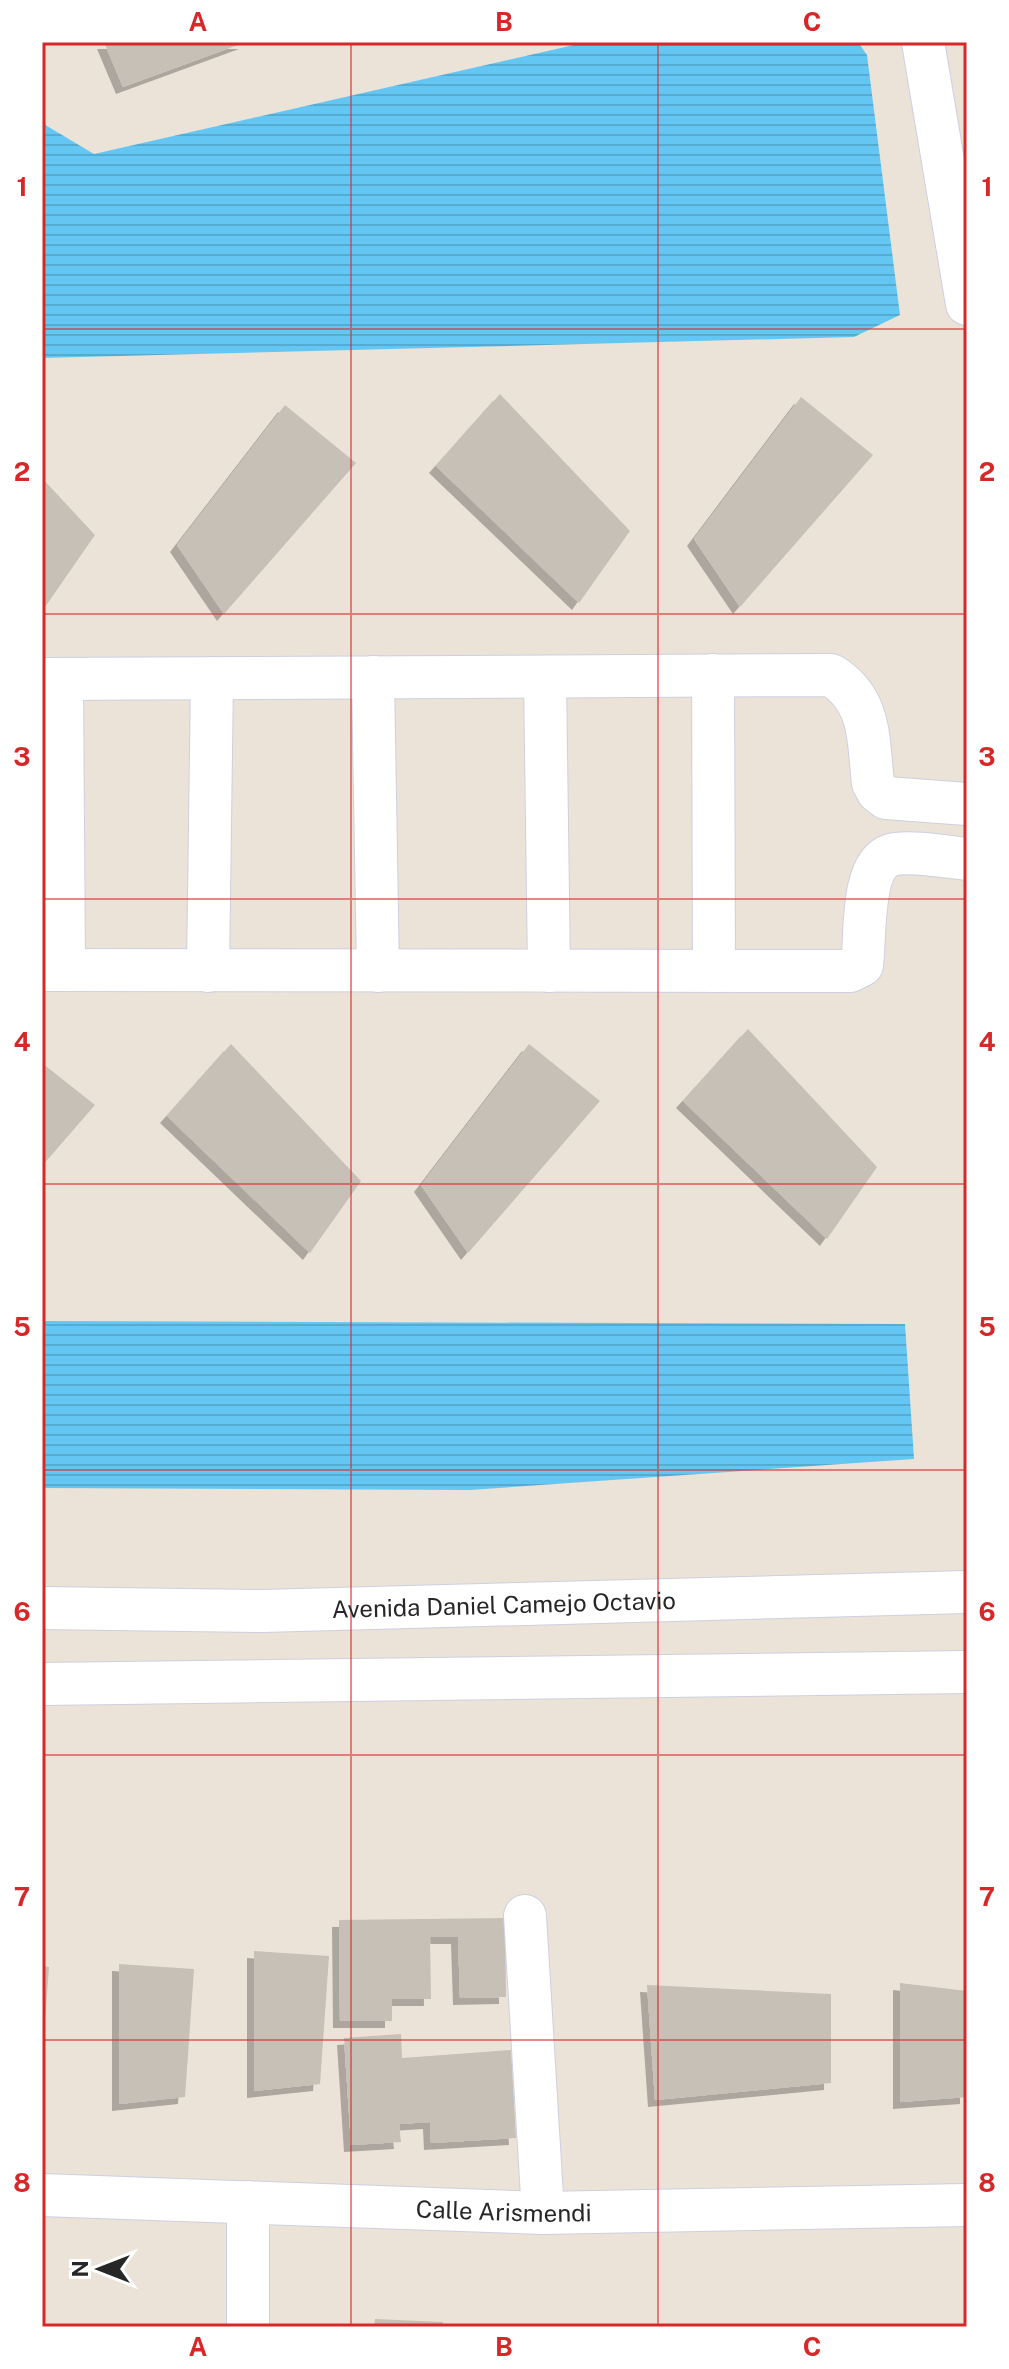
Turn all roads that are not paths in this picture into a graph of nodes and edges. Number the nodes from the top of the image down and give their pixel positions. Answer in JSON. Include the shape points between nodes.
{"nodes":[{"id":1,"x":923,"y":42,"type":"edge"},
{"id":2,"x":967,"y":304,"type":"edge"},
{"id":3,"x":713,"y":675,"type":"junction"},
{"id":4,"x":373,"y":677,"type":"junction"},
{"id":5,"x":545,"y":677,"type":"junction"},
{"id":6,"x":212,"y":678,"type":"junction"},
{"id":7,"x":52,"y":679,"type":"edge"},
{"id":8,"x":967,"y":804,"type":"edge"},
{"id":9,"x":967,"y":859,"type":"edge"},
{"id":10,"x":53,"y":970,"type":"edge"},
{"id":11,"x":208,"y":971,"type":"junction"},
{"id":12,"x":378,"y":971,"type":"junction"},
{"id":13,"x":549,"y":971,"type":"junction"},
{"id":14,"x":714,"y":971,"type":"junction"},
{"id":15,"x":967,"y":1592,"type":"edge"},
{"id":16,"x":42,"y":1608,"type":"edge"},
{"id":17,"x":967,"y":1672,"type":"edge"},
{"id":18,"x":42,"y":1684,"type":"edge"},
{"id":19,"x":525,"y":1916,"type":"dead end"},
{"id":20,"x":42,"y":2195,"type":"edge"},
{"id":21,"x":248,"y":2202,"type":"junction"},
{"id":22,"x":967,"y":2205,"type":"edge"},
{"id":23,"x":543,"y":2213,"type":"junction"},
{"id":24,"x":248,"y":2327,"type":"edge"}],
"edges":[{"from":1,"to":2,"type":"street"},
{"from":3,"to":5,"type":"street"},
{"from":3,"to":8,"type":"street","via":[[831,675],[852,692],[863,710],[878,792],[886,798]]},
{"from":3,"to":14,"type":"street"},
{"from":4,"to":5,"type":"street"},
{"from":4,"to":6,"type":"street"},
{"from":4,"to":12,"type":"street"},
{"from":5,"to":13,"type":"street"},
{"from":6,"to":7,"type":"street"},
{"from":6,"to":11,"type":"street"},
{"from":7,"to":10,"type":"street"},
{"from":9,"to":14,"type":"street","via":[[892,854],[876,864],[869,881],[862,965],[850,971]]},
{"from":10,"to":11,"type":"street"},
{"from":11,"to":12,"type":"street"},
{"from":12,"to":13,"type":"street"},
{"from":13,"to":14,"type":"street"},
{"from":15,"to":16,"type":"street","name":"Avenida Daniel Camejo Octavio","via":[[262,1611]]},
{"from":17,"to":18,"type":"street"},
{"from":19,"to":23,"type":"street"},
{"from":20,"to":21,"type":"street","name":"Calle Arismendi"},
{"from":21,"to":23,"type":"street","name":"Calle Arismendi"},
{"from":21,"to":24,"type":"street"},
{"from":22,"to":23,"type":"street","name":"Calle Arismendi"}]}
